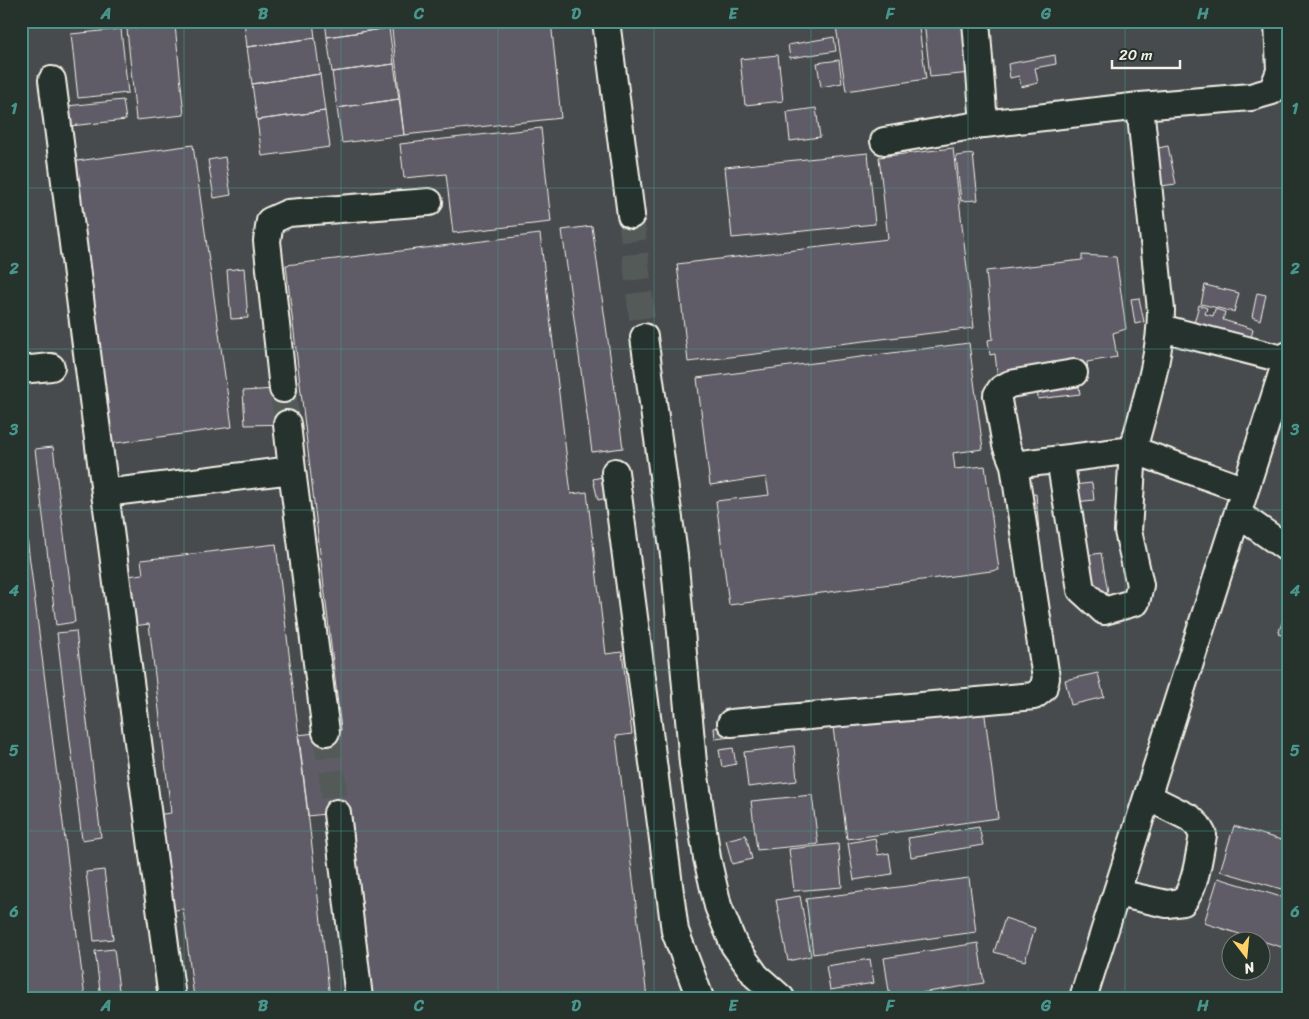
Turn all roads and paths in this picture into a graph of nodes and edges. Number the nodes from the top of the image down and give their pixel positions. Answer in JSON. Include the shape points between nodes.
{"nodes":[{"id":1,"x":606,"y":21,"type":"edge"},
{"id":2,"x":976,"y":21,"type":"edge"},
{"id":3,"x":1278,"y":21,"type":"edge"},
{"id":4,"x":52,"y":80,"type":"dead end"},
{"id":5,"x":1140,"y":106,"type":"junction"},
{"id":6,"x":984,"y":124,"type":"junction"},
{"id":7,"x":884,"y":141,"type":"dead end"},
{"id":8,"x":429,"y":202,"type":"dead end"},
{"id":9,"x":631,"y":215,"type":"tunnel mouth"},
{"id":10,"x":1161,"y":328,"type":"junction"},
{"id":11,"x":644,"y":337,"type":"tunnel mouth"},
{"id":12,"x":1287,"y":357,"type":"edge"},
{"id":13,"x":51,"y":367,"type":"dead end"},
{"id":14,"x":21,"y":370,"type":"edge"},
{"id":15,"x":1074,"y":373,"type":"dead end"},
{"id":16,"x":283,"y":389,"type":"tunnel mouth"},
{"id":17,"x":287,"y":424,"type":"tunnel mouth"},
{"id":18,"x":1133,"y":450,"type":"junction"},
{"id":19,"x":1060,"y":459,"type":"junction"},
{"id":20,"x":1014,"y":465,"type":"junction"},
{"id":21,"x":292,"y":470,"type":"junction"},
{"id":22,"x":615,"y":472,"type":"dead end"},
{"id":23,"x":1245,"y":490,"type":"junction"},
{"id":24,"x":105,"y":493,"type":"junction"},
{"id":25,"x":1238,"y":514,"type":"junction"},
{"id":26,"x":1288,"y":549,"type":"edge"},
{"id":27,"x":731,"y":723,"type":"dead end"},
{"id":28,"x":326,"y":732,"type":"tunnel mouth"},
{"id":29,"x":1148,"y":797,"type":"junction"},
{"id":30,"x":337,"y":813,"type":"tunnel mouth"},
{"id":31,"x":1117,"y":893,"type":"junction"},
{"id":32,"x":172,"y":998,"type":"edge"},
{"id":33,"x":359,"y":998,"type":"edge"},
{"id":34,"x":700,"y":998,"type":"edge"},
{"id":35,"x":781,"y":998,"type":"edge"},
{"id":36,"x":1083,"y":998,"type":"edge"}],
"edges":[{"from":1,"to":9,"type":"lane"},
{"from":2,"to":6,"type":"lane"},
{"from":3,"to":5,"type":"lane","via":[[1280,71],[1272,91],[1251,97]]},
{"from":4,"to":24,"type":"lane"},
{"from":5,"to":6,"type":"lane"},
{"from":5,"to":10,"type":"lane"},
{"from":6,"to":7,"type":"lane"},
{"from":8,"to":16,"type":"lane","via":[[288,213],[270,221],[266,241]]},
{"from":10,"to":12,"type":"lane"},
{"from":10,"to":18,"type":"lane"},
{"from":11,"to":35,"type":"lane","via":[[674,555],[693,763],[707,858],[718,906],[734,945],[756,976]]},
{"from":12,"to":23,"type":"lane"},
{"from":13,"to":14,"type":"lane"},
{"from":15,"to":20,"type":"lane","via":[[1010,384],[997,395],[1006,445]]},
{"from":17,"to":21,"type":"lane"},
{"from":18,"to":19,"type":"lane"},
{"from":18,"to":19,"type":"lane","via":[[1128,531],[1140,585],[1136,602],[1104,611],[1081,590]]},
{"from":18,"to":23,"type":"lane"},
{"from":19,"to":20,"type":"lane"},
{"from":20,"to":27,"type":"lane","via":[[1046,678],[1043,689],[1034,696]]},
{"from":21,"to":24,"type":"lane"},
{"from":21,"to":28,"type":"lane"},
{"from":22,"to":34,"type":"lane","via":[[675,930]]},
{"from":23,"to":25,"type":"lane"},
{"from":24,"to":32,"type":"lane"},
{"from":25,"to":26,"type":"lane"},
{"from":25,"to":29,"type":"lane"},
{"from":29,"to":31,"type":"lane"},
{"from":29,"to":31,"type":"lane","via":[[1190,818],[1204,835],[1188,895],[1182,902],[1167,904]]},
{"from":30,"to":33,"type":"lane"},
{"from":31,"to":36,"type":"lane"}]}
